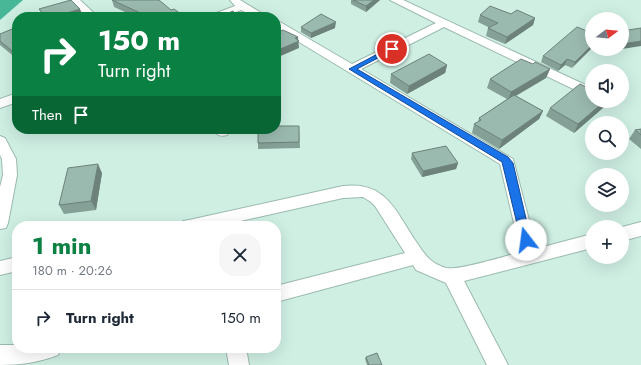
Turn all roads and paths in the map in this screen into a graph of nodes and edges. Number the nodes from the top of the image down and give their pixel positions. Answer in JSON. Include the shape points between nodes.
{"nodes":[{"id":1,"x":74,"y":0,"type":"edge"},
{"id":2,"x":395,"y":0,"type":"edge"},
{"id":3,"x":239,"y":3,"type":"edge"},
{"id":4,"x":87,"y":12,"type":"edge"},
{"id":5,"x":224,"y":12,"type":"edge"},
{"id":6,"x":254,"y":12,"type":"edge"},
{"id":7,"x":445,"y":23,"type":"junction"},
{"id":8,"x":281,"y":27,"type":"edge"},
{"id":9,"x":352,"y":69,"type":"junction"},
{"id":10,"x":585,"y":90,"type":"edge"},
{"id":11,"x":12,"y":99,"type":"edge"},
{"id":12,"x":0,"y":104,"type":"edge"},
{"id":13,"x":0,"y":141,"type":"edge"},
{"id":14,"x":212,"y":221,"type":"edge"},
{"id":15,"x":0,"y":223,"type":"edge"},
{"id":16,"x":585,"y":244,"type":"edge"},
{"id":17,"x":536,"y":256,"type":"junction"},
{"id":18,"x":417,"y":257,"type":"junction"},
{"id":19,"x":12,"y":265,"type":"edge"},
{"id":20,"x":0,"y":268,"type":"edge"},
{"id":21,"x":452,"y":276,"type":"junction"},
{"id":22,"x":281,"y":293,"type":"edge"},
{"id":23,"x":28,"y":353,"type":"edge"},
{"id":24,"x":237,"y":353,"type":"edge"},
{"id":25,"x":0,"y":355,"type":"edge"},
{"id":26,"x":239,"y":365,"type":"edge"},
{"id":27,"x":498,"y":365,"type":"edge"}],
"edges":[{"from":1,"to":4,"type":"street"},
{"from":2,"to":7,"type":"street"},
{"from":3,"to":5,"type":"street"},
{"from":3,"to":6,"type":"street"},
{"from":7,"to":9,"type":"street"},
{"from":7,"to":10,"type":"street"},
{"from":8,"to":9,"type":"street"},
{"from":9,"to":17,"type":"street","via":[[508,163],[526,240]]},
{"from":11,"to":12,"type":"street"},
{"from":13,"to":15,"type":"street","via":[[9,159],[10,175]]},
{"from":14,"to":18,"type":"street","via":[[343,192],[366,191],[381,202]]},
{"from":16,"to":17,"type":"street"},
{"from":17,"to":21,"type":"street"},
{"from":18,"to":21,"type":"street","via":[[428,269]]},
{"from":18,"to":22,"type":"street"},
{"from":19,"to":20,"type":"street"},
{"from":21,"to":27,"type":"street"},
{"from":23,"to":25,"type":"street"},
{"from":24,"to":26,"type":"street"}]}
